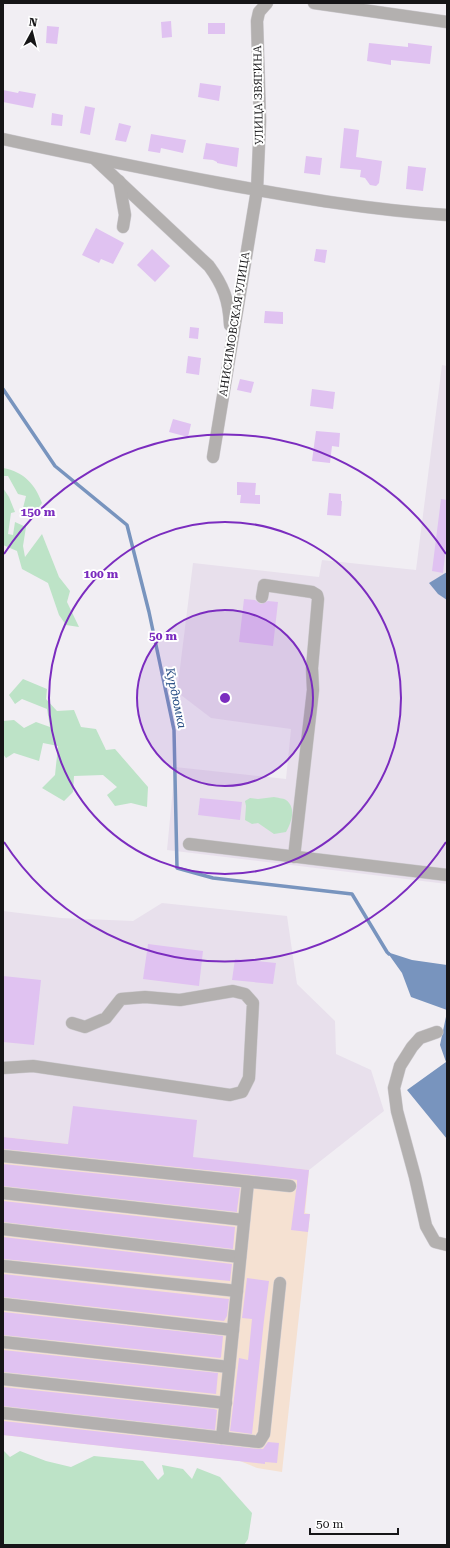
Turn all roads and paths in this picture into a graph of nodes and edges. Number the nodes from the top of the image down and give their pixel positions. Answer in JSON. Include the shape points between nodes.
{"nodes":[{"id":1,"x":267,"y":3,"type":"edge"},
{"id":2,"x":314,"y":3,"type":"edge"},
{"id":3,"x":447,"y":22,"type":"edge"},
{"id":4,"x":3,"y":139,"type":"edge"},
{"id":5,"x":96,"y":160,"type":"junction"},
{"id":6,"x":119,"y":181,"type":"junction"},
{"id":7,"x":256,"y":190,"type":"junction"},
{"id":8,"x":447,"y":215,"type":"edge"},
{"id":9,"x":123,"y":227,"type":"dead end"},
{"id":10,"x":230,"y":348,"type":"junction"},
{"id":11,"x":213,"y":457,"type":"dead end"},
{"id":12,"x":262,"y":597,"type":"dead end"},
{"id":13,"x":189,"y":844,"type":"dead end"},
{"id":14,"x":294,"y":857,"type":"junction"},
{"id":15,"x":447,"y":875,"type":"edge"},
{"id":16,"x":72,"y":1023,"type":"dead end"},
{"id":17,"x":437,"y":1032,"type":"dead end"},
{"id":18,"x":3,"y":1068,"type":"edge"},
{"id":19,"x":3,"y":1156,"type":"edge"},
{"id":20,"x":248,"y":1182,"type":"junction"},
{"id":21,"x":290,"y":1186,"type":"dead end"},
{"id":22,"x":3,"y":1193,"type":"edge"},
{"id":23,"x":244,"y":1220,"type":"junction"},
{"id":24,"x":3,"y":1230,"type":"edge"},
{"id":25,"x":447,"y":1245,"type":"edge"},
{"id":26,"x":240,"y":1257,"type":"junction"},
{"id":27,"x":3,"y":1266,"type":"edge"},
{"id":28,"x":280,"y":1283,"type":"dead end"},
{"id":29,"x":237,"y":1291,"type":"junction"},
{"id":30,"x":3,"y":1304,"type":"edge"},
{"id":31,"x":233,"y":1330,"type":"junction"},
{"id":32,"x":3,"y":1342,"type":"edge"},
{"id":33,"x":229,"y":1367,"type":"junction"},
{"id":34,"x":3,"y":1378,"type":"edge"},
{"id":35,"x":226,"y":1403,"type":"junction"},
{"id":36,"x":3,"y":1413,"type":"edge"},
{"id":37,"x":222,"y":1438,"type":"junction"}],
"edges":[{"from":1,"to":7,"type":"street","name":"УЛИЦА ЗВЯГИНА","via":[[259,12],[257,21],[260,120]]},
{"from":2,"to":3,"type":"street"},
{"from":4,"to":5,"type":"street"},
{"from":5,"to":6,"type":"street"},
{"from":5,"to":7,"type":"street"},
{"from":6,"to":9,"type":"street","via":[[125,215]]},
{"from":6,"to":10,"type":"street","via":[[209,266],[220,282],[226,296],[230,319]]},
{"from":7,"to":8,"type":"street","via":[[367,207]]},
{"from":7,"to":10,"type":"street","name":"АНИСИМОВСКАЯ УЛИЦА"},
{"from":10,"to":11,"type":"street","name":"АНИСИМОВСКАЯ УЛИЦА"},
{"from":12,"to":14,"type":"street","via":[[264,585],[312,592],[318,599],[312,668],[313,690]]},
{"from":13,"to":14,"type":"street"},
{"from":14,"to":15,"type":"street"},
{"from":16,"to":18,"type":"street","via":[[85,1027],[106,1018],[121,999],[145,997],[180,1000],[233,991],[245,994],[253,1004],[249,1078],[242,1092],[230,1095],[33,1066]]},
{"from":17,"to":25,"type":"street","via":[[420,1038],[412,1047],[400,1066],[394,1088],[396,1111],[426,1226],[435,1242]]},
{"from":19,"to":20,"type":"street"},
{"from":20,"to":21,"type":"street"},
{"from":20,"to":23,"type":"street"},
{"from":22,"to":23,"type":"street"},
{"from":23,"to":26,"type":"street"},
{"from":24,"to":26,"type":"street"},
{"from":26,"to":29,"type":"street"},
{"from":27,"to":29,"type":"street"},
{"from":28,"to":37,"type":"street","via":[[264,1434],[260,1442]]},
{"from":29,"to":31,"type":"street"},
{"from":30,"to":31,"type":"street"},
{"from":31,"to":33,"type":"street"},
{"from":32,"to":33,"type":"street"},
{"from":33,"to":35,"type":"street"},
{"from":34,"to":35,"type":"street"},
{"from":35,"to":37,"type":"street"},
{"from":36,"to":37,"type":"street"}]}
